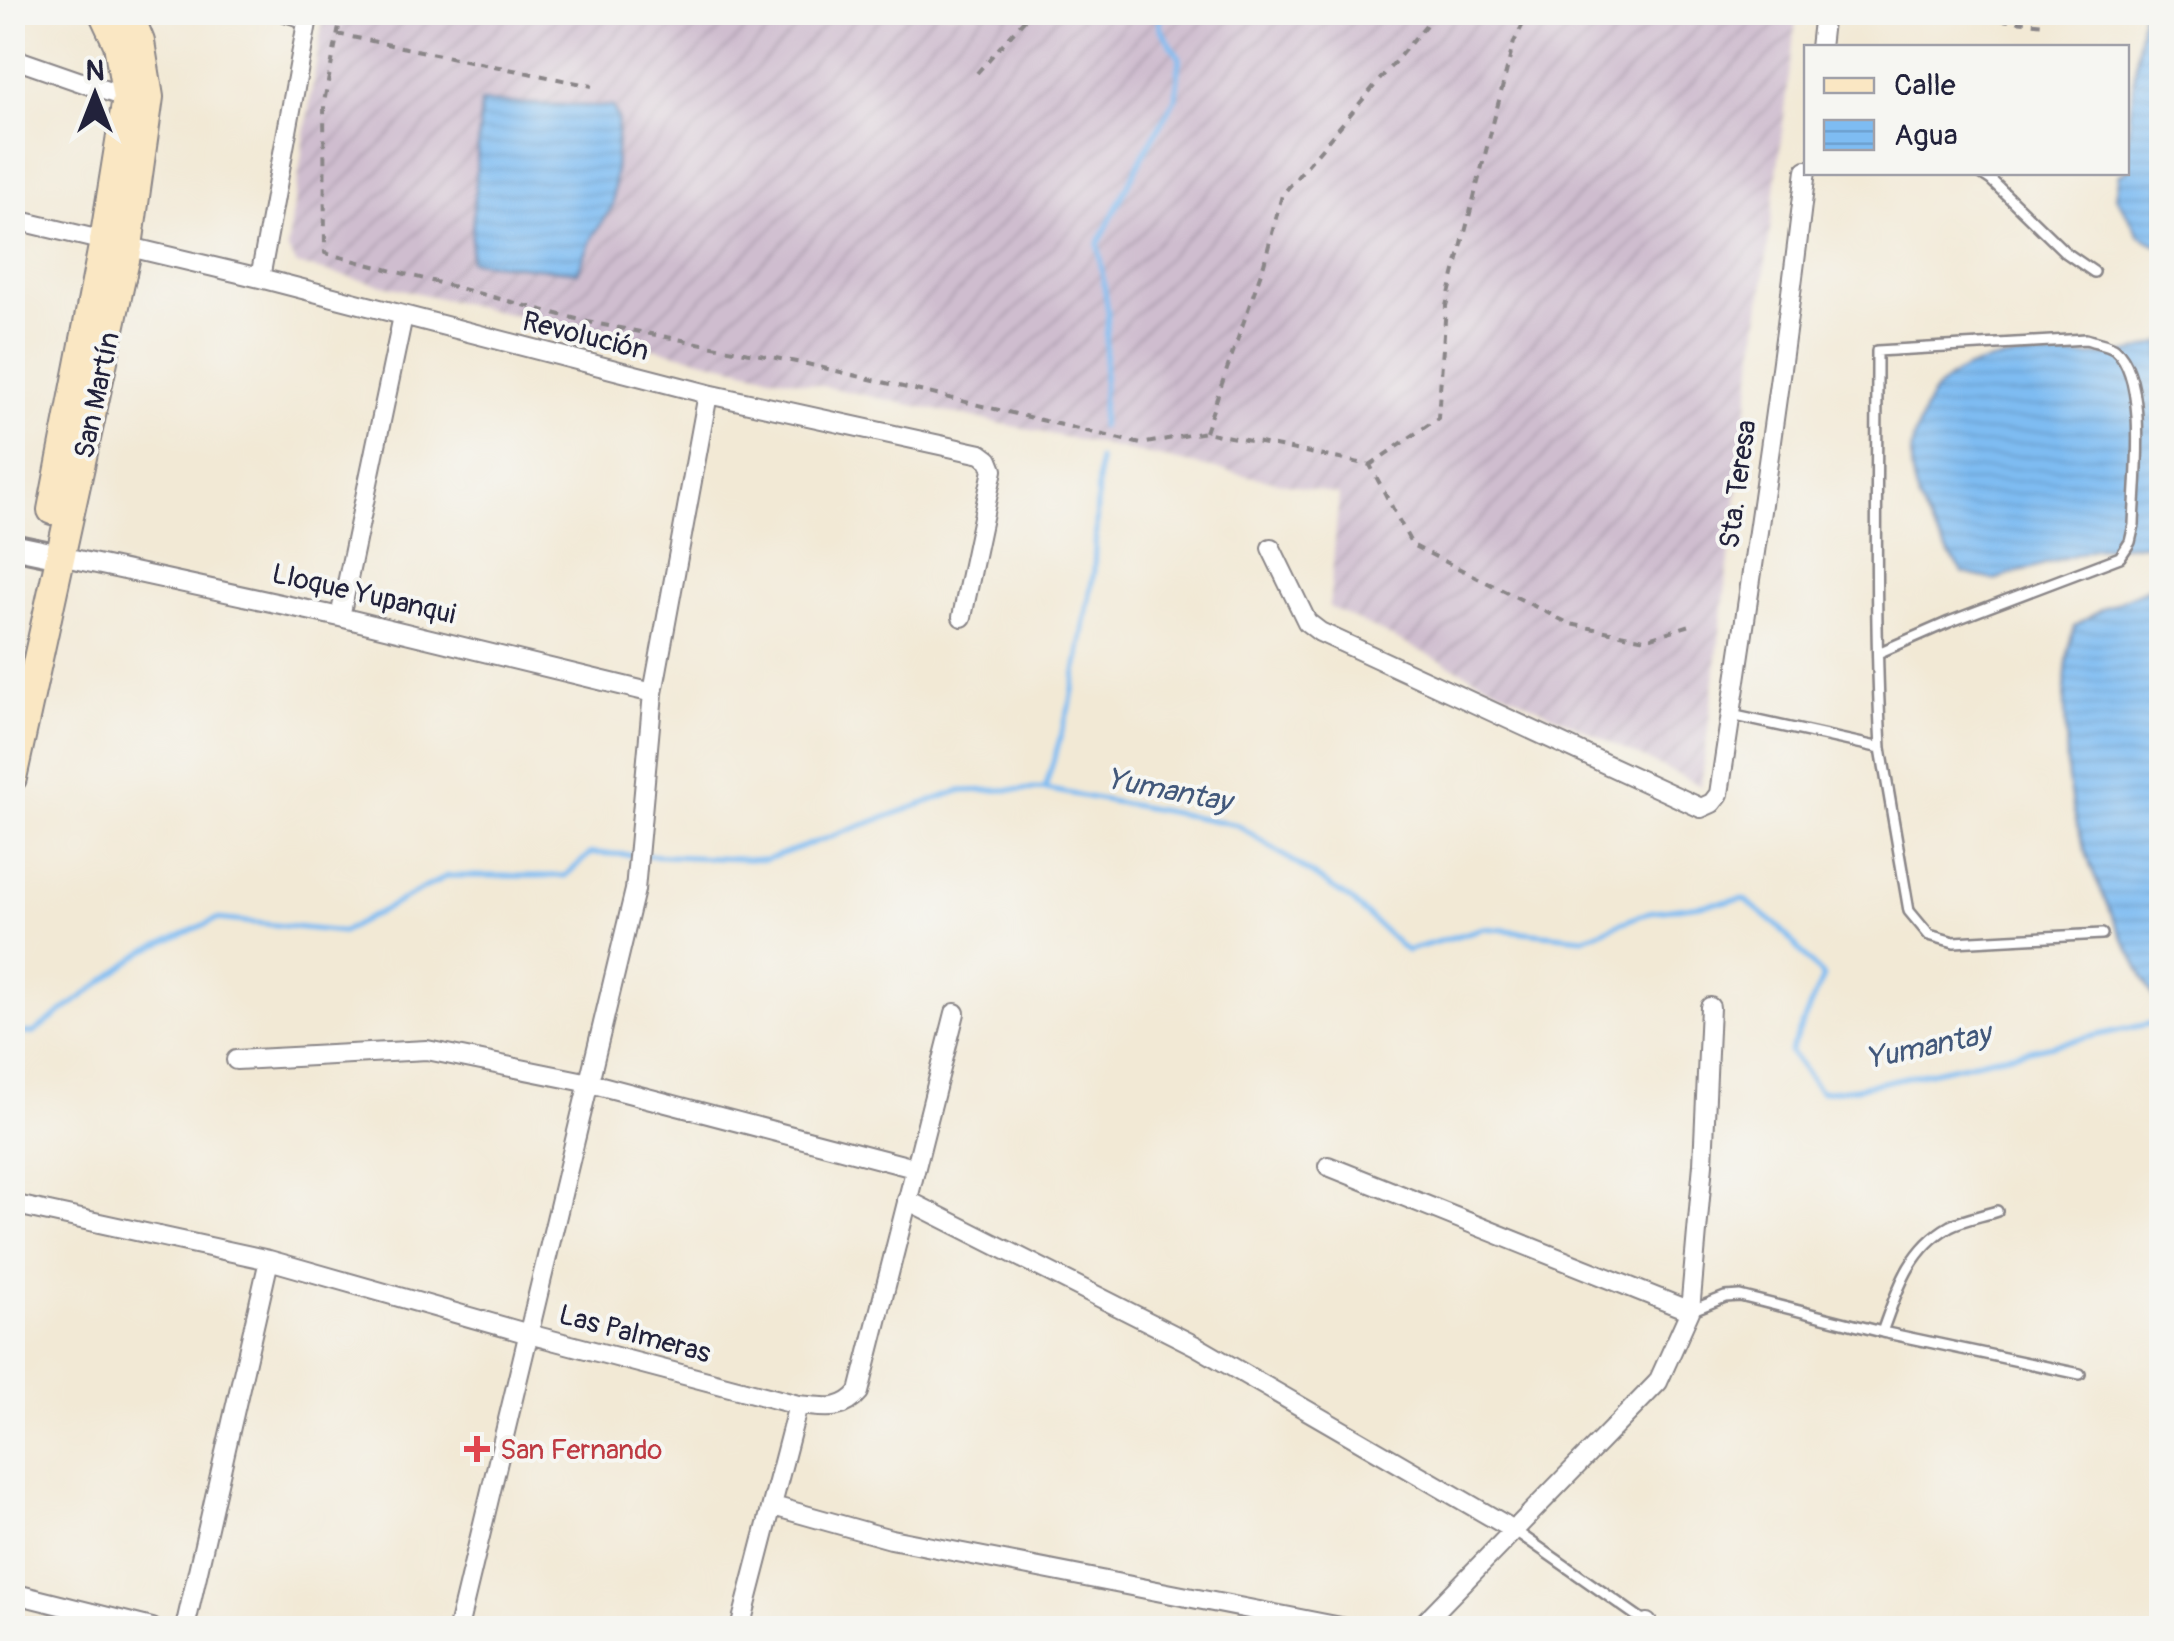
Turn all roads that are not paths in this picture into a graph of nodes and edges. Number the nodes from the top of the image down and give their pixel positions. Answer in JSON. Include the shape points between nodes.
{"nodes":[{"id":1,"x":103,"y":12,"type":"edge"},
{"id":2,"x":128,"y":12,"type":"edge"},
{"id":3,"x":285,"y":12,"type":"edge"},
{"id":4,"x":1824,"y":12,"type":"edge"},
{"id":5,"x":1902,"y":12,"type":"edge"},
{"id":6,"x":1942,"y":15,"type":"road end"},
{"id":7,"x":308,"y":16,"type":"edge"},
{"id":8,"x":1820,"y":45,"type":"edge"},
{"id":9,"x":12,"y":58,"type":"edge"},
{"id":10,"x":126,"y":98,"type":"junction"},
{"id":11,"x":1805,"y":175,"type":"edge"},
{"id":12,"x":1983,"y":175,"type":"edge"},
{"id":13,"x":12,"y":218,"type":"edge"},
{"id":14,"x":116,"y":244,"type":"junction"},
{"id":15,"x":2094,"y":272,"type":"dead end"},
{"id":16,"x":260,"y":278,"type":"junction"},
{"id":17,"x":403,"y":316,"type":"junction"},
{"id":18,"x":708,"y":394,"type":"junction"},
{"id":19,"x":12,"y":546,"type":"edge"},
{"id":20,"x":1271,"y":548,"type":"dead end"},
{"id":21,"x":52,"y":555,"type":"junction"},
{"id":22,"x":340,"y":617,"type":"junction"},
{"id":23,"x":962,"y":617,"type":"dead end"},
{"id":24,"x":1878,"y":653,"type":"junction"},
{"id":25,"x":653,"y":693,"type":"junction"},
{"id":26,"x":12,"y":696,"type":"edge"},
{"id":27,"x":1730,"y":715,"type":"junction"},
{"id":28,"x":1882,"y":748,"type":"junction"},
{"id":29,"x":12,"y":778,"type":"edge"},
{"id":30,"x":2102,"y":934,"type":"dead end"},
{"id":31,"x":1710,"y":1007,"type":"dead end"},
{"id":32,"x":955,"y":1013,"type":"dead end"},
{"id":33,"x":236,"y":1060,"type":"dead end"},
{"id":34,"x":590,"y":1083,"type":"junction"},
{"id":35,"x":1328,"y":1166,"type":"dead end"},
{"id":36,"x":914,"y":1168,"type":"junction"},
{"id":37,"x":907,"y":1200,"type":"junction"},
{"id":38,"x":12,"y":1204,"type":"edge"},
{"id":39,"x":1996,"y":1211,"type":"dead end"},
{"id":40,"x":268,"y":1260,"type":"junction"},
{"id":41,"x":1690,"y":1311,"type":"junction"},
{"id":42,"x":1882,"y":1332,"type":"junction"},
{"id":43,"x":529,"y":1334,"type":"junction"},
{"id":44,"x":2080,"y":1374,"type":"dead end"},
{"id":45,"x":798,"y":1405,"type":"junction"},
{"id":46,"x":773,"y":1506,"type":"junction"},
{"id":47,"x":1514,"y":1530,"type":"junction"},
{"id":48,"x":12,"y":1593,"type":"edge"},
{"id":49,"x":1648,"y":1627,"type":"edge"},
{"id":50,"x":152,"y":1628,"type":"edge"},
{"id":51,"x":185,"y":1628,"type":"edge"},
{"id":52,"x":458,"y":1628,"type":"edge"},
{"id":53,"x":740,"y":1628,"type":"edge"},
{"id":54,"x":1346,"y":1628,"type":"edge"},
{"id":55,"x":1419,"y":1628,"type":"edge"}],
"edges":[{"from":1,"to":10,"type":"main road","name":"San Martín","via":[[118,44]]},
{"from":2,"to":14,"type":"main road","name":"San Martín","via":[[150,97]]},
{"from":3,"to":7,"type":"street"},
{"from":4,"to":8,"type":"street"},
{"from":5,"to":6,"type":"lane"},
{"from":7,"to":16,"type":"street"},
{"from":9,"to":10,"type":"street"},
{"from":10,"to":14,"type":"main road","name":"San Martín"},
{"from":11,"to":27,"type":"street","name":"Sta. Teresa"},
{"from":12,"to":15,"type":"lane"},
{"from":13,"to":14,"type":"street","name":"Revolución"},
{"from":14,"to":16,"type":"street","name":"Revolución"},
{"from":14,"to":21,"type":"main road","name":"San Martín"},
{"from":16,"to":17,"type":"street","name":"Revolución"},
{"from":17,"to":18,"type":"street","name":"Revolución"},
{"from":17,"to":22,"type":"street"},
{"from":18,"to":23,"type":"street","name":"Revolución","via":[[990,460],[994,470]]},
{"from":18,"to":25,"type":"street"},
{"from":19,"to":21,"type":"street","name":"Lloque Yupanqui"},
{"from":20,"to":27,"type":"street","name":"Sta. Teresa","via":[[1307,622],[1320,632],[1700,808],[1718,794]]},
{"from":21,"to":22,"type":"street","name":"Lloque Yupanqui"},
{"from":21,"to":26,"type":"main road","name":"San Martín"},
{"from":21,"to":29,"type":"main road","name":"San Martín"},
{"from":22,"to":25,"type":"street","name":"Lloque Yupanqui"},
{"from":24,"to":24,"type":"lane","via":[[1876,352],[2086,339],[2115,349],[2130,373],[2136,408],[2134,526],[2120,557]]},
{"from":24,"to":28,"type":"lane"},
{"from":25,"to":34,"type":"street","via":[[635,890]]},
{"from":27,"to":28,"type":"lane"},
{"from":28,"to":30,"type":"lane","via":[[1909,911],[1929,936],[1954,942]]},
{"from":31,"to":41,"type":"street"},
{"from":32,"to":36,"type":"street","name":"Las Palmeras"},
{"from":33,"to":34,"type":"street","via":[[428,1050]]},
{"from":34,"to":36,"type":"street"},
{"from":34,"to":43,"type":"street"},
{"from":35,"to":41,"type":"street"},
{"from":36,"to":37,"type":"street","name":"Las Palmeras"},
{"from":37,"to":45,"type":"street","name":"Las Palmeras","via":[[859,1392],[838,1408]]},
{"from":37,"to":47,"type":"street","via":[[1196,1346]]},
{"from":38,"to":40,"type":"street","name":"Las Palmeras"},
{"from":39,"to":42,"type":"lane","via":[[1952,1225],[1926,1245],[1903,1274]]},
{"from":40,"to":43,"type":"street","name":"Las Palmeras"},
{"from":40,"to":51,"type":"street"},
{"from":41,"to":42,"type":"lane","via":[[1740,1296]]},
{"from":41,"to":47,"type":"street","via":[[1658,1382]]},
{"from":42,"to":44,"type":"lane"},
{"from":43,"to":45,"type":"street","name":"Las Palmeras"},
{"from":43,"to":52,"type":"street"},
{"from":45,"to":46,"type":"street"},
{"from":46,"to":53,"type":"street"},
{"from":46,"to":54,"type":"street","via":[[891,1538]]},
{"from":47,"to":49,"type":"lane"},
{"from":47,"to":55,"type":"street"},
{"from":48,"to":50,"type":"street"}]}
